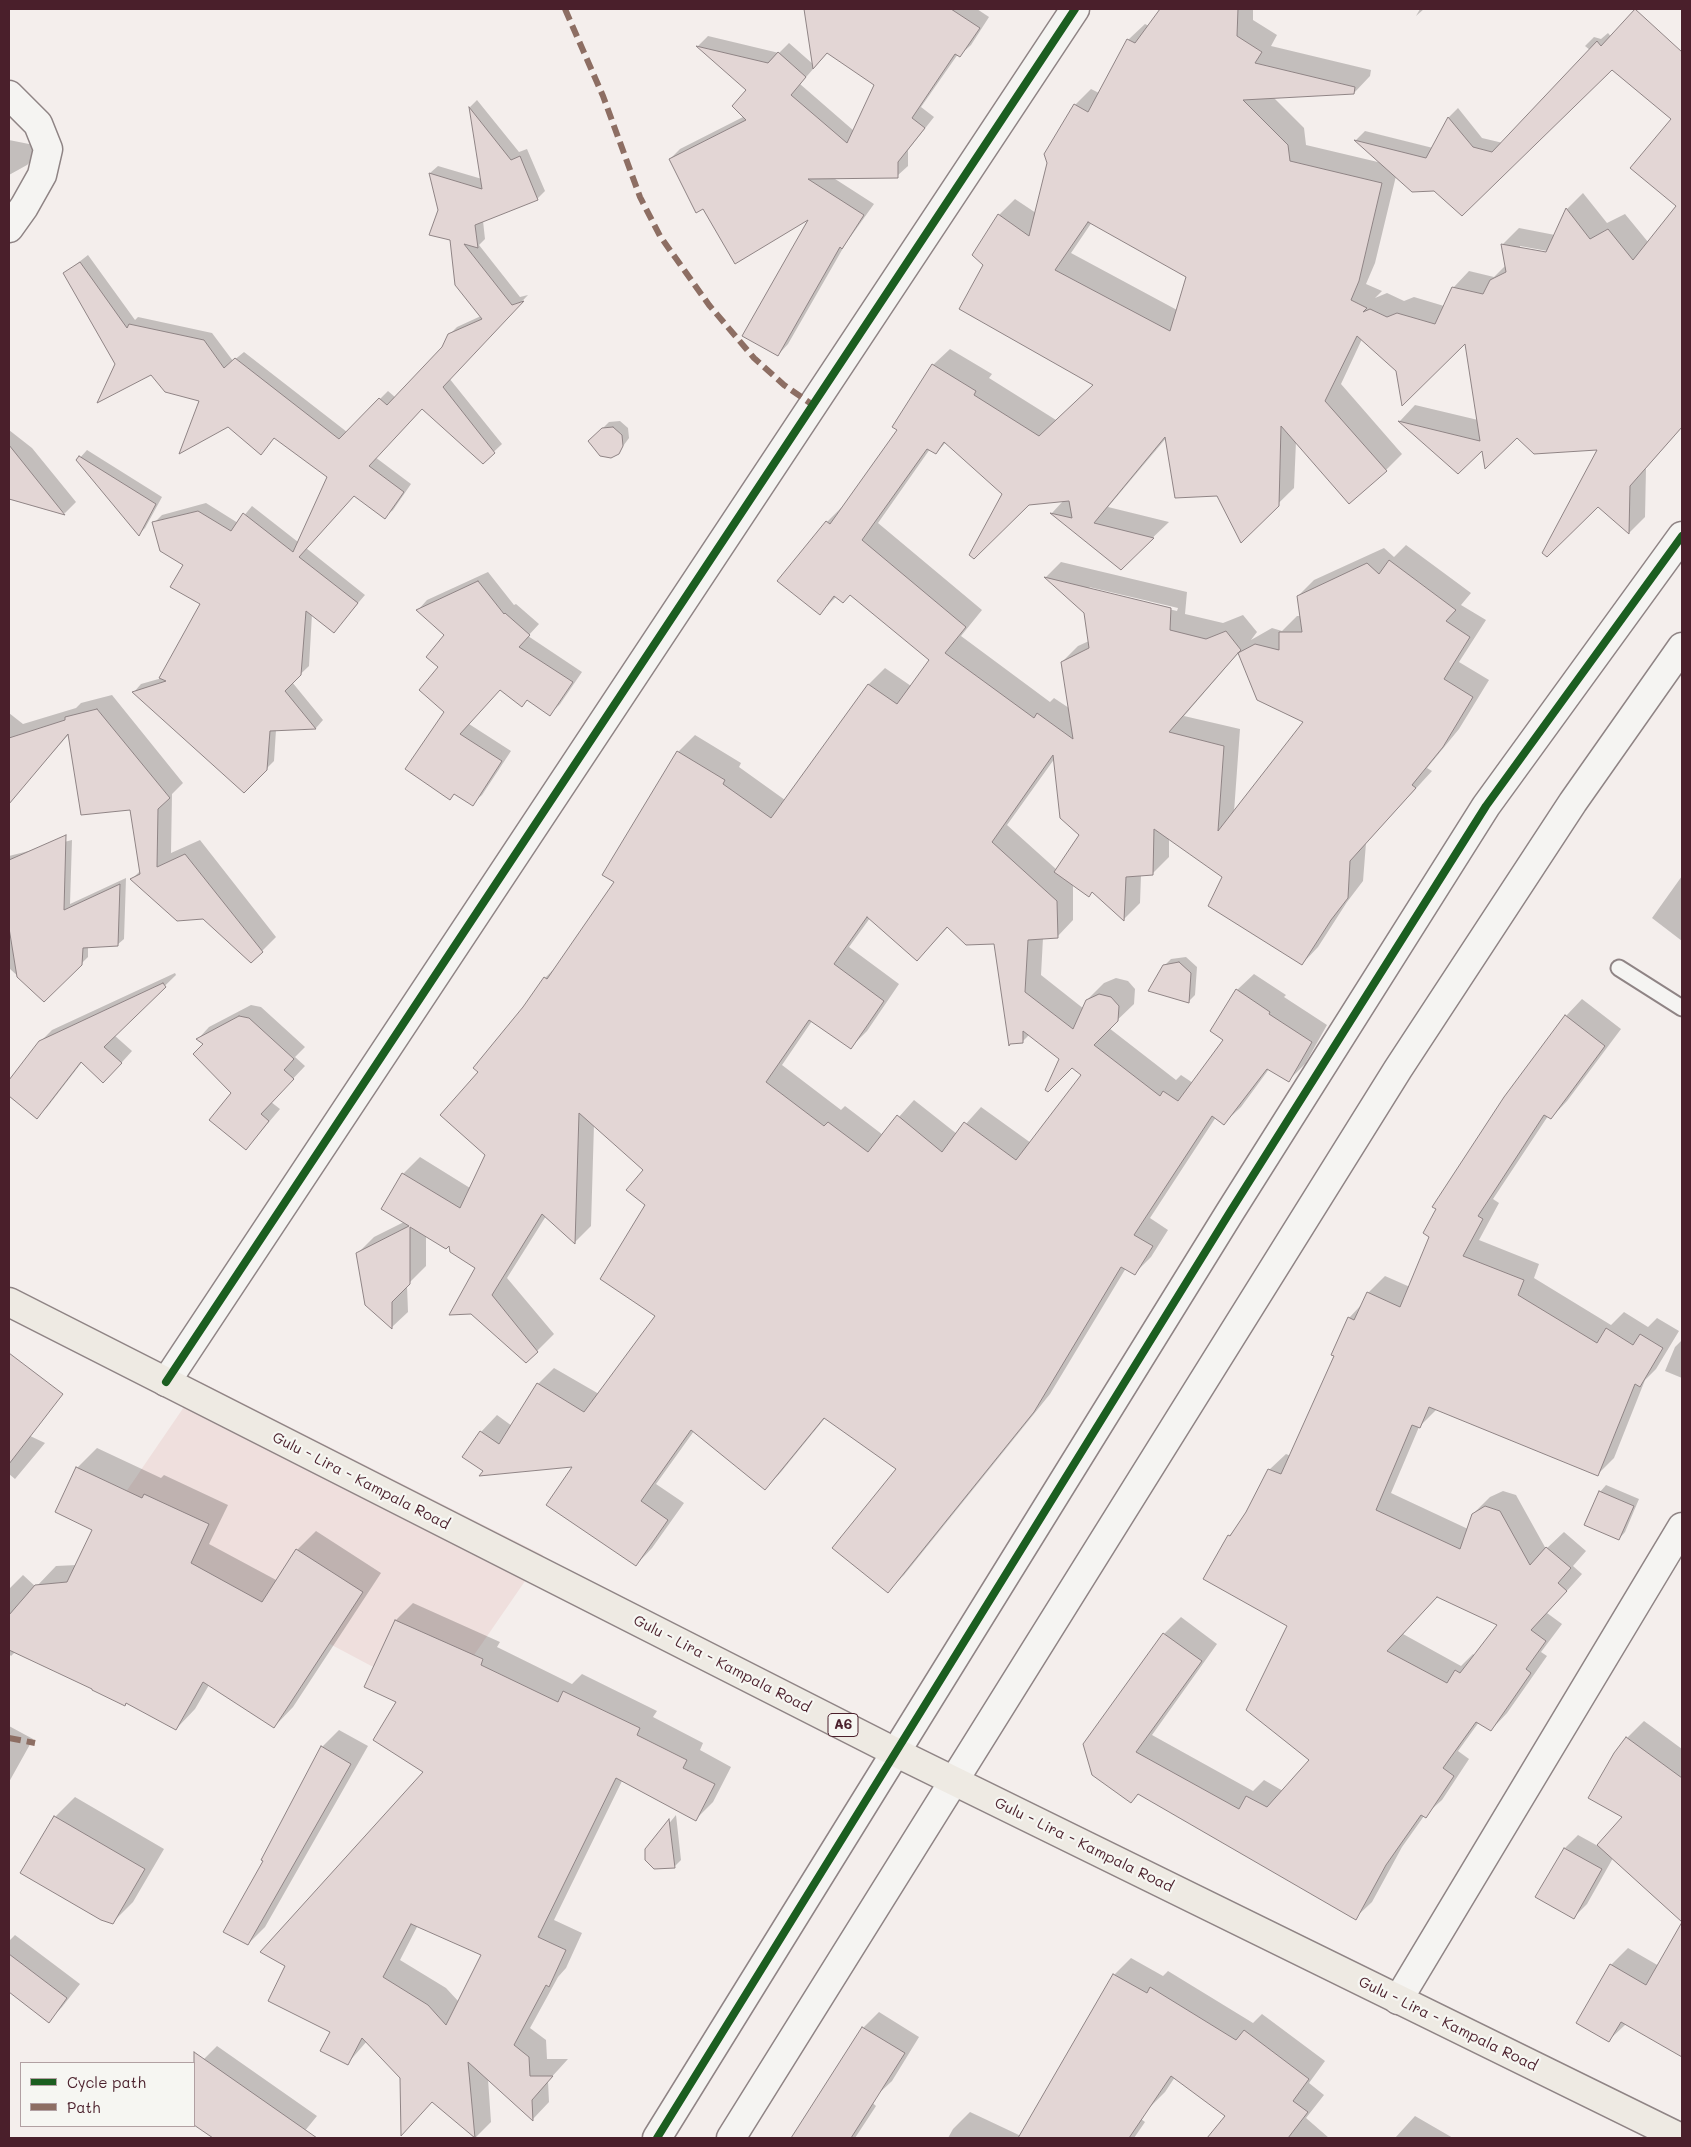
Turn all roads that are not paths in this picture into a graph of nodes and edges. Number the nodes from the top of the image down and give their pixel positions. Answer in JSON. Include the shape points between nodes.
{"nodes":[{"id":1,"x":1075,"y":9,"type":"edge"},
{"id":2,"x":9,"y":95,"type":"edge"},
{"id":3,"x":9,"y":228,"type":"edge"},
{"id":4,"x":1682,"y":536,"type":"edge"},
{"id":5,"x":1682,"y":647,"type":"edge"},
{"id":6,"x":1619,"y":968,"type":"dead end"},
{"id":7,"x":1682,"y":1008,"type":"edge"},
{"id":8,"x":9,"y":1302,"type":"edge"},
{"id":9,"x":166,"y":1382,"type":"junction"},
{"id":10,"x":1682,"y":1527,"type":"edge"},
{"id":11,"x":897,"y":1753,"type":"junction"},
{"id":12,"x":954,"y":1781,"type":"junction"},
{"id":13,"x":1398,"y":2000,"type":"junction"},
{"id":14,"x":657,"y":2138,"type":"edge"},
{"id":15,"x":731,"y":2138,"type":"edge"},
{"id":16,"x":1681,"y":2138,"type":"edge"}],
"edges":[{"from":1,"to":9,"type":"street"},
{"from":2,"to":3,"type":"street","via":[[38,124],[48,149],[42,175]]},
{"from":4,"to":11,"type":"street","via":[[1486,806],[1230,1212]]},
{"from":5,"to":12,"type":"street","via":[[1573,802],[1398,1069]]},
{"from":6,"to":7,"type":"lane"},
{"from":8,"to":9,"type":"main road","name":"Gulu - Lira - Kampala Road","number":"A6"},
{"from":9,"to":11,"type":"main road","name":"Gulu - Lira - Kampala Road","number":"A6"},
{"from":10,"to":13,"type":"street"},
{"from":11,"to":12,"type":"main road","name":"Gulu - Lira - Kampala Road","number":"A6"},
{"from":11,"to":14,"type":"street"},
{"from":12,"to":13,"type":"main road","name":"Gulu - Lira - Kampala Road","number":"A6"},
{"from":12,"to":15,"type":"street"},
{"from":13,"to":16,"type":"main road","name":"Gulu - Lira - Kampala Road","number":"A6"}]}
